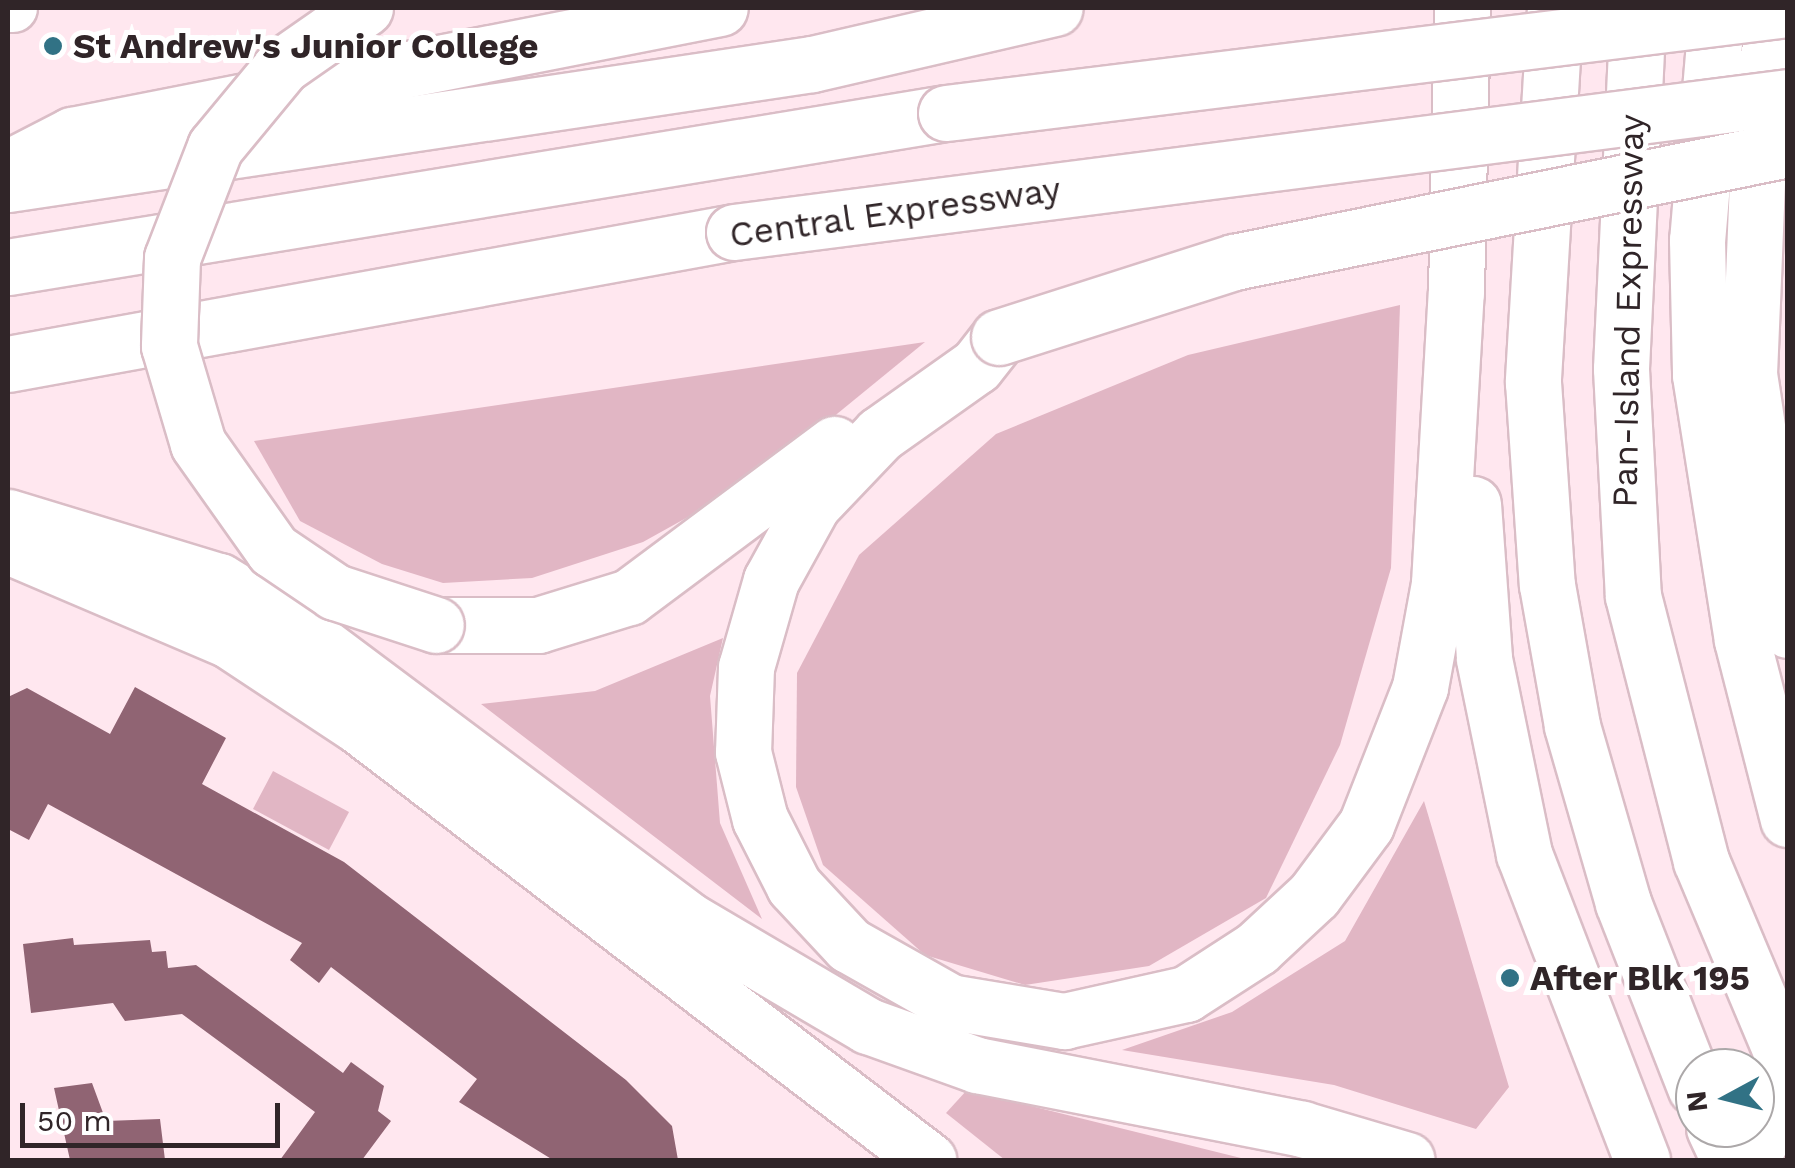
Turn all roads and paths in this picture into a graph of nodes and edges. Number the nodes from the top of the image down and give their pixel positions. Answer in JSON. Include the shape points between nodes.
{"nodes":[{"id":1,"x":364,"y":8,"type":"edge"},
{"id":2,"x":720,"y":8,"type":"edge"},
{"id":3,"x":1055,"y":8,"type":"edge"},
{"id":4,"x":1462,"y":8,"type":"edge"},
{"id":5,"x":1555,"y":8,"type":"edge"},
{"id":6,"x":1638,"y":8,"type":"edge"},
{"id":7,"x":1717,"y":8,"type":"edge"},
{"id":8,"x":1770,"y":8,"type":"edge"},
{"id":9,"x":1785,"y":8,"type":"edge"},
{"id":10,"x":1776,"y":81,"type":"edge"},
{"id":11,"x":1788,"y":149,"type":"edge"},
{"id":12,"x":8,"y":168,"type":"edge"},
{"id":13,"x":8,"y":184,"type":"edge"},
{"id":14,"x":8,"y":267,"type":"edge"},
{"id":15,"x":1456,"y":292,"type":"junction"},
{"id":16,"x":1000,"y":337,"type":"junction"},
{"id":17,"x":8,"y":364,"type":"edge"},
{"id":18,"x":8,"y":518,"type":"edge"},
{"id":19,"x":8,"y":548,"type":"edge"},
{"id":20,"x":1788,"y":630,"type":"edge"},
{"id":21,"x":1788,"y":818,"type":"edge"},
{"id":22,"x":1680,"y":1048,"type":"edge"},
{"id":23,"x":1788,"y":1068,"type":"edge"},
{"id":24,"x":1788,"y":1091,"type":"edge"},
{"id":25,"x":928,"y":1160,"type":"edge"},
{"id":26,"x":1407,"y":1160,"type":"edge"},
{"id":27,"x":1642,"y":1160,"type":"edge"},
{"id":28,"x":1750,"y":1160,"type":"edge"}],
"edges":[{"from":1,"to":16,"type":"main road","bridge":true,"via":[[282,66],[231,122],[192,190],[167,305],[177,388],[230,498],[273,550],[335,592],[436,625],[495,629],[582,616],[679,568],[872,412]]},
{"from":2,"to":12,"type":"main road","via":[[72,135]]},
{"from":3,"to":13,"type":"main road","via":[[812,64]]},
{"from":4,"to":15,"type":"main road"},
{"from":5,"to":22,"type":"main road","via":[[1534,382],[1547,585],[1572,726],[1623,903]]},
{"from":6,"to":23,"type":"main road","name":"Pan-Island Expressway","via":[[1620,369],[1634,596],[1701,861]]},
{"from":7,"to":21,"type":"main road","via":[[1697,240],[1700,375],[1718,517]]},
{"from":8,"to":10,"type":"main road"},
{"from":9,"to":10,"type":"main road"},
{"from":9,"to":14,"type":"main road","bridge":true,"via":[[946,113]]},
{"from":10,"to":17,"type":"main road","name":"Central Expressway","bridge":true,"via":[[734,232]]},
{"from":10,"to":20,"type":"main road","via":[[1749,374]]},
{"from":11,"to":16,"type":"main road","bridge":true,"via":[[1234,262]]},
{"from":15,"to":16,"type":"main road","via":[[1439,584],[1420,687],[1366,824],[1314,896],[1186,994],[1118,1013],[996,1016],[909,984],[848,945],[786,869],[744,752],[746,667],[771,580],[814,504],[880,434],[976,366]]},
{"from":15,"to":27,"type":"main road","via":[[1484,659],[1520,834],[1581,1018]]},
{"from":18,"to":26,"type":"main road","via":[[220,581],[306,634],[688,920],[868,1026],[978,1064],[1302,1129]]},
{"from":19,"to":25,"type":"main road","via":[[229,640],[666,958]]},
{"from":24,"to":28,"type":"main road"}]}
